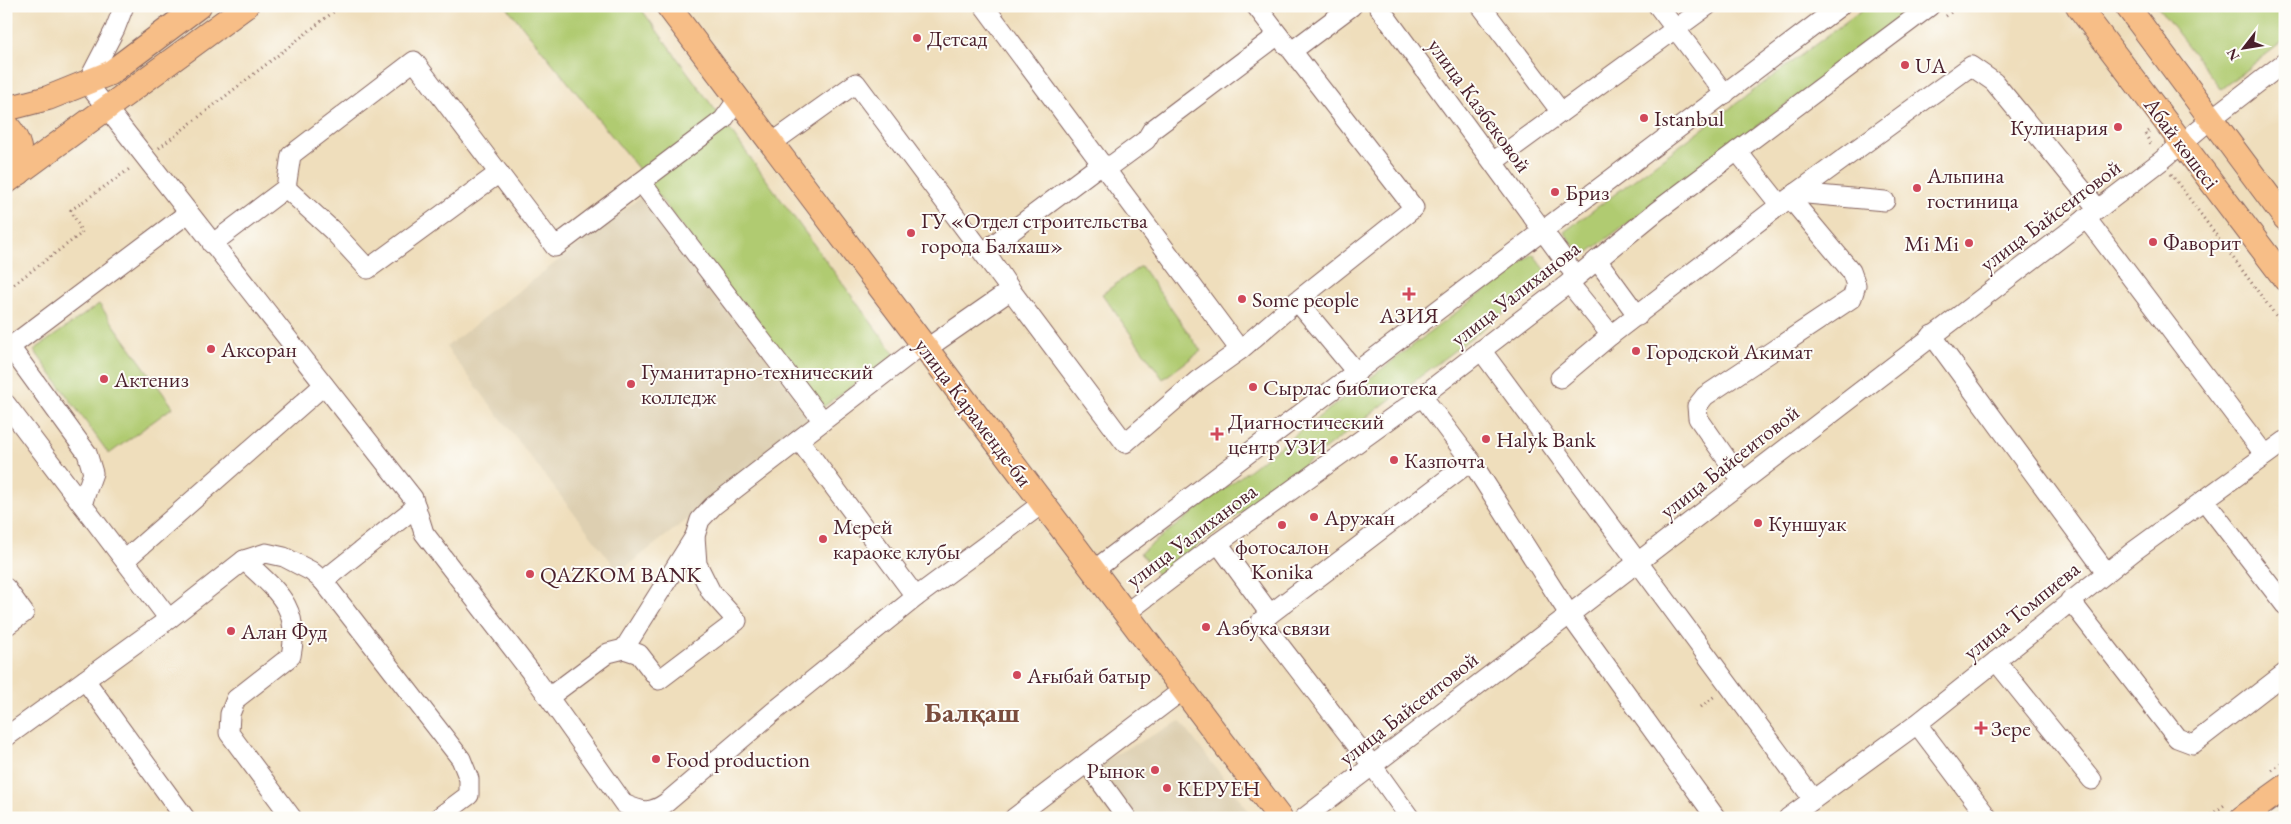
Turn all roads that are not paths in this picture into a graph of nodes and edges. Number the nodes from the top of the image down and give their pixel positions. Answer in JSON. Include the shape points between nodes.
{"nodes":[{"id":1,"x":124,"y":6,"type":"edge"},
{"id":2,"x":199,"y":6,"type":"edge"},
{"id":3,"x":246,"y":6,"type":"edge"},
{"id":4,"x":668,"y":6,"type":"edge"},
{"id":5,"x":984,"y":6,"type":"edge"},
{"id":6,"x":1256,"y":6,"type":"edge"},
{"id":7,"x":1352,"y":6,"type":"edge"},
{"id":8,"x":1378,"y":6,"type":"edge"},
{"id":9,"x":1481,"y":6,"type":"edge"},
{"id":10,"x":1658,"y":6,"type":"edge"},
{"id":11,"x":1707,"y":6,"type":"edge"},
{"id":12,"x":1840,"y":6,"type":"edge"},
{"id":13,"x":1930,"y":6,"type":"edge"},
{"id":14,"x":2078,"y":6,"type":"edge"},
{"id":15,"x":2127,"y":6,"type":"edge"},
{"id":16,"x":1676,"y":29,"type":"junction"},
{"id":17,"x":1278,"y":35,"type":"junction"},
{"id":18,"x":1292,"y":51,"type":"junction"},
{"id":19,"x":2285,"y":62,"type":"edge"},
{"id":20,"x":87,"y":82,"type":"junction"},
{"id":21,"x":1725,"y":94,"type":"junction"},
{"id":22,"x":738,"y":99,"type":"junction"},
{"id":23,"x":106,"y":108,"type":"junction"},
{"id":24,"x":6,"y":110,"type":"edge"},
{"id":25,"x":1561,"y":112,"type":"junction"},
{"id":26,"x":2210,"y":119,"type":"junction"},
{"id":27,"x":6,"y":124,"type":"edge"},
{"id":28,"x":2182,"y":142,"type":"junction"},
{"id":29,"x":772,"y":143,"type":"junction"},
{"id":30,"x":1737,"y":151,"type":"junction"},
{"id":31,"x":1492,"y":162,"type":"junction"},
{"id":32,"x":1100,"y":164,"type":"junction"},
{"id":33,"x":499,"y":173,"type":"junction"},
{"id":34,"x":13,"y":178,"type":"edge"},
{"id":35,"x":641,"y":182,"type":"junction"},
{"id":36,"x":286,"y":188,"type":"junction"},
{"id":37,"x":1788,"y":199,"type":"junction"},
{"id":38,"x":1885,"y":201,"type":"dead end"},
{"id":39,"x":188,"y":213,"type":"junction"},
{"id":40,"x":2092,"y":214,"type":"junction"},
{"id":41,"x":2285,"y":218,"type":"edge"},
{"id":42,"x":1545,"y":231,"type":"junction"},
{"id":43,"x":212,"y":244,"type":"junction"},
{"id":44,"x":1598,"y":260,"type":"junction"},
{"id":45,"x":2285,"y":279,"type":"edge"},
{"id":46,"x":1573,"y":280,"type":"junction"},
{"id":47,"x":1011,"y":290,"type":"junction"},
{"id":48,"x":1297,"y":301,"type":"junction"},
{"id":49,"x":1638,"y":316,"type":"junction"},
{"id":50,"x":1611,"y":335,"type":"junction"},
{"id":51,"x":1932,"y":336,"type":"junction"},
{"id":52,"x":925,"y":346,"type":"junction"},
{"id":53,"x":8,"y":348,"type":"edge"},
{"id":54,"x":1240,"y":350,"type":"junction"},
{"id":55,"x":1481,"y":350,"type":"junction"},
{"id":56,"x":1356,"y":373,"type":"junction"},
{"id":57,"x":1560,"y":378,"type":"dead end"},
{"id":58,"x":324,"y":385,"type":"junction"},
{"id":59,"x":1422,"y":396,"type":"junction"},
{"id":60,"x":6,"y":404,"type":"edge"},
{"id":61,"x":823,"y":421,"type":"junction"},
{"id":62,"x":799,"y":440,"type":"junction"},
{"id":63,"x":2285,"y":441,"type":"edge"},
{"id":64,"x":2265,"y":456,"type":"junction"},
{"id":65,"x":1471,"y":461,"type":"junction"},
{"id":66,"x":1742,"y":481,"type":"junction"},
{"id":67,"x":2204,"y":500,"type":"junction"},
{"id":68,"x":1043,"y":503,"type":"junction"},
{"id":69,"x":82,"y":504,"type":"junction"},
{"id":70,"x":416,"y":507,"type":"junction"},
{"id":71,"x":695,"y":536,"type":"junction"},
{"id":72,"x":1218,"y":543,"type":"junction"},
{"id":73,"x":125,"y":560,"type":"junction"},
{"id":74,"x":244,"y":560,"type":"junction"},
{"id":75,"x":1637,"y":561,"type":"junction"},
{"id":76,"x":1094,"y":570,"type":"junction"},
{"id":77,"x":2106,"y":572,"type":"junction"},
{"id":78,"x":323,"y":581,"type":"junction"},
{"id":79,"x":6,"y":588,"type":"edge"},
{"id":80,"x":916,"y":597,"type":"junction"},
{"id":81,"x":2070,"y":600,"type":"junction"},
{"id":82,"x":2285,"y":605,"type":"edge"},
{"id":83,"x":1126,"y":613,"type":"junction"},
{"id":84,"x":1270,"y":614,"type":"junction"},
{"id":85,"x":1569,"y":614,"type":"junction"},
{"id":86,"x":169,"y":619,"type":"junction"},
{"id":87,"x":6,"y":626,"type":"edge"},
{"id":88,"x":624,"y":649,"type":"junction"},
{"id":89,"x":1996,"y":661,"type":"junction"},
{"id":90,"x":2285,"y":673,"type":"edge"},
{"id":91,"x":84,"y":680,"type":"junction"},
{"id":92,"x":1184,"y":689,"type":"junction"},
{"id":93,"x":549,"y":697,"type":"junction"},
{"id":94,"x":1916,"y":724,"type":"junction"},
{"id":95,"x":6,"y":737,"type":"edge"},
{"id":96,"x":1087,"y":763,"type":"junction"},
{"id":97,"x":1372,"y":765,"type":"junction"},
{"id":98,"x":2092,"y":780,"type":"dead end"},
{"id":99,"x":2285,"y":787,"type":"edge"},
{"id":100,"x":1813,"y":799,"type":"junction"},
{"id":101,"x":185,"y":818,"type":"edge"},
{"id":102,"x":292,"y":818,"type":"edge"},
{"id":103,"x":438,"y":818,"type":"edge"},
{"id":104,"x":1014,"y":818,"type":"edge"},
{"id":105,"x":1126,"y":818,"type":"edge"},
{"id":106,"x":1280,"y":818,"type":"edge"},
{"id":107,"x":1304,"y":818,"type":"edge"},
{"id":108,"x":1410,"y":818,"type":"edge"},
{"id":109,"x":1716,"y":818,"type":"edge"},
{"id":110,"x":1788,"y":818,"type":"edge"},
{"id":111,"x":1988,"y":818,"type":"edge"},
{"id":112,"x":2242,"y":818,"type":"edge"}],
"edges":[{"from":1,"to":20,"type":"street","via":[[116,29]]},
{"from":2,"to":20,"type":"main road","via":[[110,73]]},
{"from":3,"to":23,"type":"main road"},
{"from":4,"to":22,"type":"main road","name":"улица Караменде-би"},
{"from":5,"to":32,"type":"street"},
{"from":6,"to":17,"type":"street"},
{"from":7,"to":18,"type":"street"},
{"from":8,"to":31,"type":"street","name":"улица Казбековой"},
{"from":9,"to":25,"type":"street"},
{"from":10,"to":16,"type":"street"},
{"from":11,"to":16,"type":"street"},
{"from":12,"to":21,"type":"street","name":"улица Уалиханова"},
{"from":13,"to":30,"type":"street","name":"улица Уалиханова"},
{"from":14,"to":28,"type":"main road","name":"Абай көшесі"},
{"from":15,"to":26,"type":"main road","name":"Абай көшесі"},
{"from":16,"to":21,"type":"street"},
{"from":16,"to":25,"type":"street"},
{"from":17,"to":18,"type":"street"},
{"from":17,"to":32,"type":"street","via":[[1152,130],[1146,140],[1112,165]]},
{"from":18,"to":48,"type":"street","via":[[1414,208]]},
{"from":19,"to":26,"type":"street","name":"улица Байсеитовой"},
{"from":20,"to":23,"type":"street"},
{"from":20,"to":24,"type":"main road"},
{"from":21,"to":42,"type":"street","name":"улица Уалиханова"},
{"from":22,"to":29,"type":"main road","name":"улица Караменде-би"},
{"from":22,"to":35,"type":"street","via":[[723,120]]},
{"from":23,"to":34,"type":"main road"},
{"from":23,"to":39,"type":"street"},
{"from":25,"to":31,"type":"street"},
{"from":26,"to":28,"type":"street","name":"улица Байсеитовой"},
{"from":26,"to":41,"type":"main road","name":"Абай көшесі"},
{"from":27,"to":34,"type":"main road","via":[[17,137],[21,153]]},
{"from":28,"to":40,"type":"street","name":"улица Байсеитовой"},
{"from":28,"to":45,"type":"main road","name":"Абай көшесі"},
{"from":29,"to":47,"type":"street","via":[[856,84]]},
{"from":29,"to":52,"type":"main road","name":"улица Караменде-би"},
{"from":30,"to":37,"type":"street"},
{"from":30,"to":44,"type":"street","name":"улица Уалиханова"},
{"from":31,"to":42,"type":"street","name":"улица Казбековой"},
{"from":32,"to":47,"type":"street","via":[[985,251]]},
{"from":32,"to":54,"type":"street"},
{"from":33,"to":35,"type":"street","via":[[554,247]]},
{"from":33,"to":36,"type":"street","via":[[368,269]]},
{"from":33,"to":36,"type":"street","via":[[414,61],[291,155]]},
{"from":35,"to":61,"type":"street"},
{"from":36,"to":43,"type":"street"},
{"from":37,"to":38,"type":"street"},
{"from":37,"to":40,"type":"street","via":[[1971,66],[1994,82]]},
{"from":37,"to":49,"type":"street"},
{"from":37,"to":66,"type":"street","via":[[1851,271],[1856,285],[1852,298],[1705,396],[1697,406],[1698,418]]},
{"from":39,"to":43,"type":"street"},
{"from":39,"to":53,"type":"street"},
{"from":40,"to":51,"type":"street","name":"улица Байсеитовой"},
{"from":40,"to":64,"type":"street"},
{"from":42,"to":46,"type":"street","name":"улица Казбековой"},
{"from":42,"to":56,"type":"street","name":"улица Уалиханова"},
{"from":43,"to":58,"type":"street"},
{"from":44,"to":46,"type":"street","name":"улица Уалиханова"},
{"from":44,"to":49,"type":"street"},
{"from":46,"to":50,"type":"street","name":"улица Казбековой"},
{"from":46,"to":55,"type":"street","name":"улица Уалиханова"},
{"from":47,"to":52,"type":"street"},
{"from":47,"to":54,"type":"street","via":[[1126,443],[1198,380]]},
{"from":48,"to":54,"type":"street"},
{"from":48,"to":56,"type":"street"},
{"from":49,"to":50,"type":"street"},
{"from":50,"to":57,"type":"street"},
{"from":51,"to":66,"type":"street","name":"улица Байсеитовой"},
{"from":51,"to":77,"type":"street"},
{"from":52,"to":61,"type":"street"},
{"from":52,"to":68,"type":"main road","name":"улица Караменде-би"},
{"from":53,"to":69,"type":"street","via":[[87,453],[93,473]]},
{"from":55,"to":59,"type":"street","name":"улица Уалиханова"},
{"from":55,"to":75,"type":"street"},
{"from":56,"to":76,"type":"street","name":"улица Уалиханова"},
{"from":58,"to":70,"type":"street","via":[[413,498]]},
{"from":58,"to":73,"type":"street"},
{"from":59,"to":65,"type":"street"},
{"from":59,"to":72,"type":"street","name":"улица Уалиханова"},
{"from":60,"to":69,"type":"street"},
{"from":61,"to":62,"type":"street"},
{"from":62,"to":71,"type":"street","via":[[713,506],[700,520]]},
{"from":62,"to":80,"type":"street"},
{"from":63,"to":64,"type":"street","name":"улица Томпиева"},
{"from":64,"to":67,"type":"street","name":"улица Томпиева"},
{"from":65,"to":84,"type":"street"},
{"from":65,"to":85,"type":"street"},
{"from":66,"to":75,"type":"street","name":"улица Байсеитовой"},
{"from":67,"to":77,"type":"street","name":"улица Томпиева"},
{"from":67,"to":82,"type":"street"},
{"from":68,"to":76,"type":"main road","name":"улица Караменде-би"},
{"from":68,"to":80,"type":"street"},
{"from":69,"to":73,"type":"street"},
{"from":70,"to":78,"type":"street"},
{"from":70,"to":93,"type":"street","via":[[424,533]]},
{"from":71,"to":88,"type":"street"},
{"from":71,"to":88,"type":"street","via":[[697,564],[710,592],[737,621],[659,680],[639,654]]},
{"from":72,"to":83,"type":"street","name":"улица Уалиханова"},
{"from":72,"to":84,"type":"street"},
{"from":73,"to":86,"type":"street"},
{"from":74,"to":78,"type":"street","via":[[266,553],[284,557]]},
{"from":74,"to":86,"type":"street"},
{"from":74,"to":102,"type":"street","via":[[271,585],[292,614],[295,637],[291,656],[236,699],[230,714],[229,733]]},
{"from":75,"to":85,"type":"street","name":"улица Байсеитовой"},
{"from":75,"to":100,"type":"street"},
{"from":76,"to":83,"type":"main road","name":"улица Караменде-би"},
{"from":77,"to":81,"type":"street","name":"улица Томпиева"},
{"from":78,"to":103,"type":"street","via":[[461,759],[469,779],[469,796]]},
{"from":79,"to":87,"type":"street","via":[[24,613]]},
{"from":80,"to":93,"type":"street","via":[[656,810],[639,811],[624,804]]},
{"from":81,"to":89,"type":"street","name":"улица Томпиева"},
{"from":81,"to":90,"type":"street","via":[[2177,738],[2193,744]]},
{"from":83,"to":92,"type":"main road","name":"улица Караменде-би"},
{"from":84,"to":97,"type":"street","via":[[1261,621]]},
{"from":85,"to":97,"type":"street","name":"улица Байсеитовой"},
{"from":85,"to":109,"type":"street"},
{"from":86,"to":91,"type":"street"},
{"from":88,"to":93,"type":"street","via":[[608,653]]},
{"from":89,"to":94,"type":"street","name":"улица Томпиева"},
{"from":89,"to":98,"type":"street"},
{"from":91,"to":95,"type":"street"},
{"from":91,"to":101,"type":"street"},
{"from":92,"to":96,"type":"street"},
{"from":92,"to":106,"type":"main road","name":"улица Караменде-би"},
{"from":94,"to":100,"type":"street","name":"улица Томпиева"},
{"from":94,"to":111,"type":"street"},
{"from":96,"to":104,"type":"street"},
{"from":96,"to":105,"type":"street"},
{"from":97,"to":107,"type":"street","name":"улица Байсеитовой"},
{"from":97,"to":108,"type":"street"},
{"from":99,"to":112,"type":"main road"},
{"from":100,"to":110,"type":"street","name":"улица Томпиева"}]}
